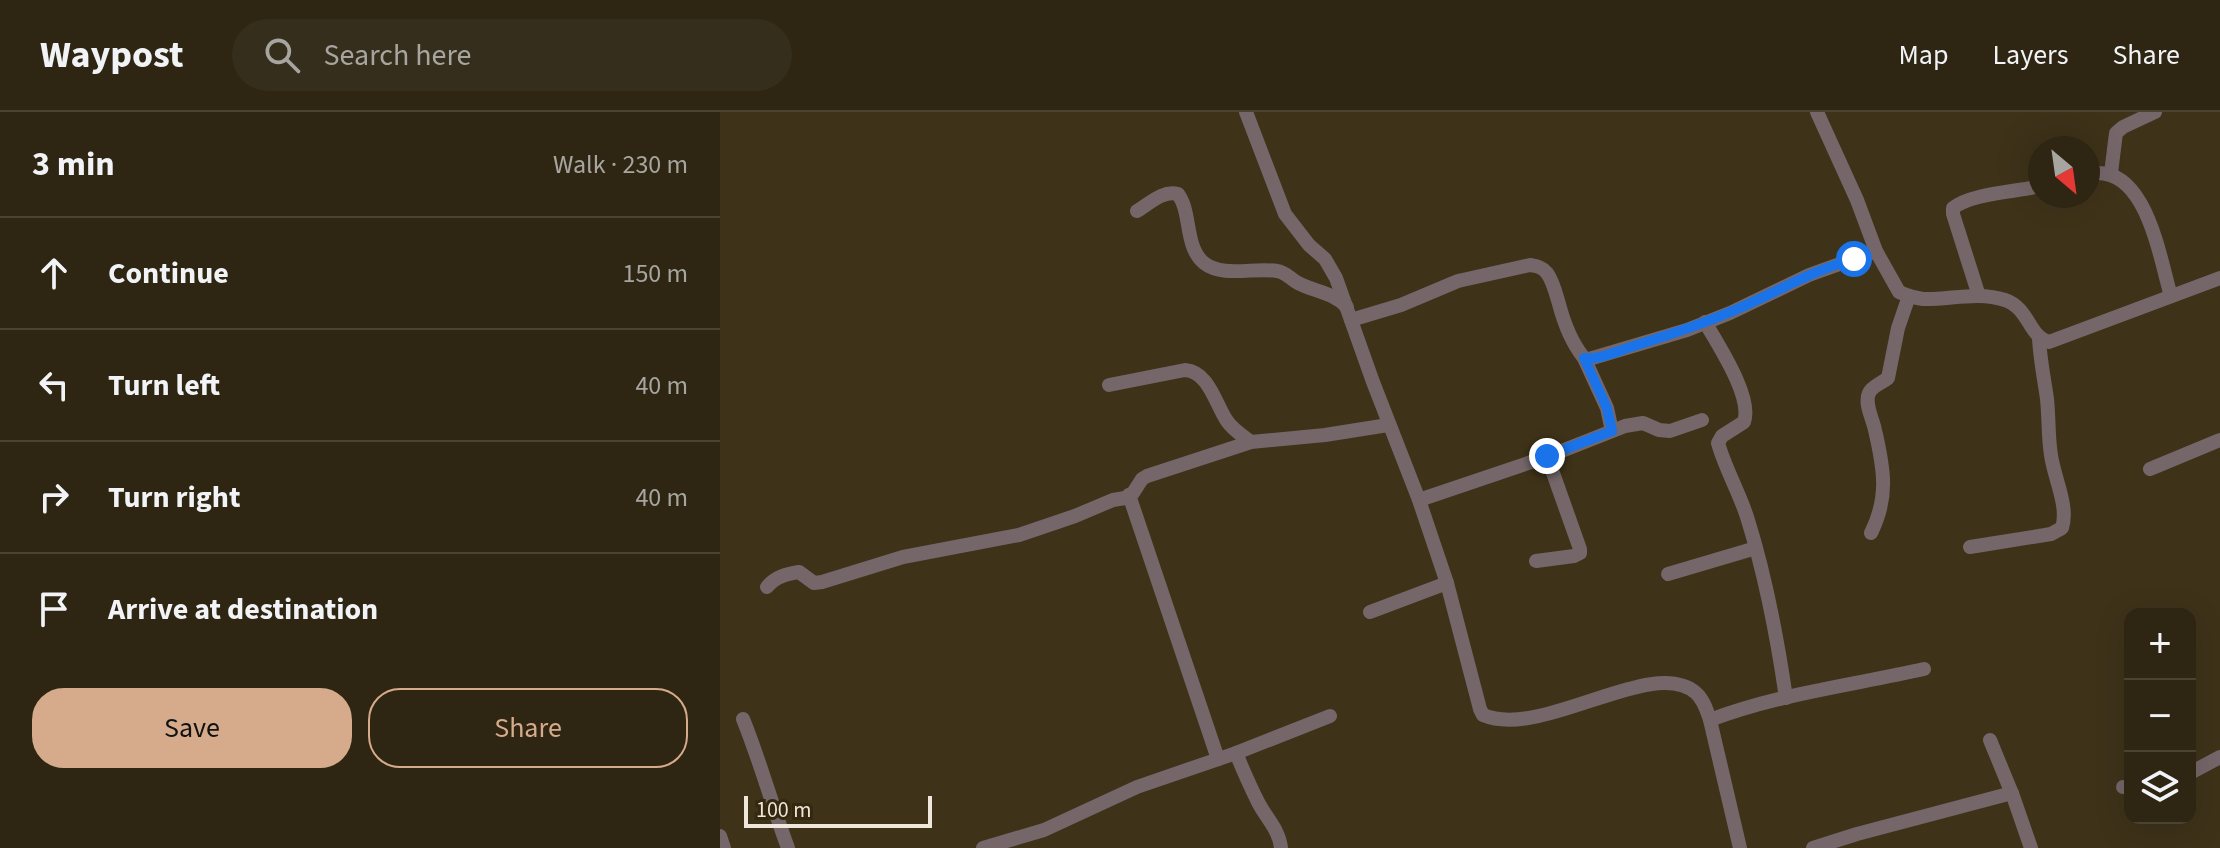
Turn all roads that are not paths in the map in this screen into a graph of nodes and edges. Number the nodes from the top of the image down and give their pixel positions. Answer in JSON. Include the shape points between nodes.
{"nodes":[{"id":1,"x":1246,"y":112,"type":"edge"},
{"id":2,"x":1817,"y":112,"type":"edge"},
{"id":3,"x":2155,"y":112,"type":"edge"},
{"id":4,"x":2100,"y":172,"type":"edge"},
{"id":5,"x":2111,"y":173,"type":"junction"},
{"id":6,"x":2028,"y":188,"type":"edge"},
{"id":7,"x":1137,"y":211,"type":"dead end"},
{"id":8,"x":1876,"y":251,"type":"junction"},
{"id":9,"x":2220,"y":278,"type":"edge"},
{"id":10,"x":1909,"y":296,"type":"junction"},
{"id":11,"x":1979,"y":296,"type":"junction"},
{"id":12,"x":2171,"y":296,"type":"junction"},
{"id":13,"x":1349,"y":314,"type":"junction"},
{"id":14,"x":1705,"y":322,"type":"junction"},
{"id":15,"x":2039,"y":338,"type":"junction"},
{"id":16,"x":1584,"y":358,"type":"junction"},
{"id":17,"x":1109,"y":385,"type":"dead end"},
{"id":18,"x":1702,"y":420,"type":"dead end"},
{"id":19,"x":1388,"y":425,"type":"junction"},
{"id":20,"x":1612,"y":431,"type":"junction"},
{"id":21,"x":2220,"y":440,"type":"edge"},
{"id":22,"x":1251,"y":442,"type":"junction"},
{"id":23,"x":1547,"y":456,"type":"junction"},
{"id":24,"x":2150,"y":469,"type":"dead end"},
{"id":25,"x":1129,"y":495,"type":"junction"},
{"id":26,"x":1419,"y":500,"type":"junction"},
{"id":27,"x":1871,"y":533,"type":"dead end"},
{"id":28,"x":1970,"y":547,"type":"dead end"},
{"id":29,"x":1756,"y":548,"type":"junction"},
{"id":30,"x":1536,"y":561,"type":"dead end"},
{"id":31,"x":1668,"y":574,"type":"dead end"},
{"id":32,"x":1447,"y":583,"type":"junction"},
{"id":33,"x":767,"y":587,"type":"dead end"},
{"id":34,"x":1370,"y":612,"type":"dead end"},
{"id":35,"x":1924,"y":669,"type":"dead end"},
{"id":36,"x":1786,"y":698,"type":"junction"},
{"id":37,"x":1330,"y":716,"type":"dead end"},
{"id":38,"x":743,"y":719,"type":"dead end"},
{"id":39,"x":1710,"y":720,"type":"junction"},
{"id":40,"x":1990,"y":740,"type":"dead end"},
{"id":41,"x":1236,"y":753,"type":"junction"},
{"id":42,"x":2220,"y":757,"type":"edge"},
{"id":43,"x":1218,"y":759,"type":"junction"},
{"id":44,"x":2196,"y":770,"type":"edge"},
{"id":45,"x":2012,"y":793,"type":"junction"},
{"id":46,"x":720,"y":836,"type":"edge"},
{"id":47,"x":724,"y":848,"type":"edge"},
{"id":48,"x":788,"y":848,"type":"edge"},
{"id":49,"x":983,"y":848,"type":"edge"},
{"id":50,"x":1281,"y":848,"type":"edge"},
{"id":51,"x":1740,"y":848,"type":"edge"},
{"id":52,"x":1813,"y":848,"type":"edge"},
{"id":53,"x":2031,"y":848,"type":"edge"}],
"edges":[{"from":1,"to":13,"type":"street","via":[[1285,214],[1331,267]]},
{"from":2,"to":8,"type":"street"},
{"from":3,"to":5,"type":"street","via":[[2116,133]]},
{"from":4,"to":5,"type":"street"},
{"from":5,"to":12,"type":"street","via":[[2144,208]]},
{"from":6,"to":11,"type":"street","via":[[1953,208]]},
{"from":7,"to":13,"type":"street","via":[[1162,195],[1178,194],[1204,263],[1225,270],[1285,273],[1336,297]]},
{"from":8,"to":10,"type":"street","via":[[1899,292]]},
{"from":8,"to":14,"type":"street"},
{"from":9,"to":12,"type":"street"},
{"from":10,"to":11,"type":"street"},
{"from":10,"to":27,"type":"street","via":[[1888,378],[1868,395],[1884,496]]},
{"from":11,"to":15,"type":"street","via":[[2017,307]]},
{"from":12,"to":15,"type":"street","via":[[2049,342]]},
{"from":13,"to":16,"type":"street","via":[[1401,305],[1458,281],[1539,266],[1551,279]]},
{"from":13,"to":19,"type":"street"},
{"from":14,"to":16,"type":"street"},
{"from":14,"to":29,"type":"street","via":[[1746,410],[1744,422],[1718,443]]},
{"from":15,"to":28,"type":"street","via":[[2050,451],[2064,522],[2051,534]]},
{"from":16,"to":20,"type":"street"},
{"from":17,"to":22,"type":"street","via":[[1192,371],[1205,381],[1228,424]]},
{"from":18,"to":20,"type":"street","via":[[1670,431],[1643,423]]},
{"from":19,"to":22,"type":"street"},
{"from":19,"to":26,"type":"street"},
{"from":20,"to":23,"type":"street"},
{"from":21,"to":24,"type":"street"},
{"from":22,"to":25,"type":"street","via":[[1147,476]]},
{"from":23,"to":26,"type":"street"},
{"from":23,"to":30,"type":"street","via":[[1580,553]]},
{"from":25,"to":33,"type":"street","via":[[1019,535],[903,557],[822,582],[814,583],[799,572],[788,574]]},
{"from":25,"to":43,"type":"street"},
{"from":26,"to":32,"type":"street"},
{"from":29,"to":31,"type":"street"},
{"from":29,"to":36,"type":"street"},
{"from":32,"to":34,"type":"street"},
{"from":32,"to":39,"type":"street","via":[[1483,715],[1527,718],[1623,690],[1671,684],[1695,692]]},
{"from":35,"to":36,"type":"street"},
{"from":36,"to":39,"type":"street"},
{"from":37,"to":41,"type":"street"},
{"from":38,"to":48,"type":"street"},
{"from":39,"to":51,"type":"street"},
{"from":40,"to":45,"type":"street"},
{"from":41,"to":43,"type":"street"},
{"from":41,"to":50,"type":"street","via":[[1278,831]]},
{"from":42,"to":44,"type":"street"},
{"from":43,"to":49,"type":"street","via":[[1137,787],[1044,830]]},
{"from":45,"to":52,"type":"street"},
{"from":45,"to":53,"type":"street"},
{"from":46,"to":47,"type":"street"}]}
